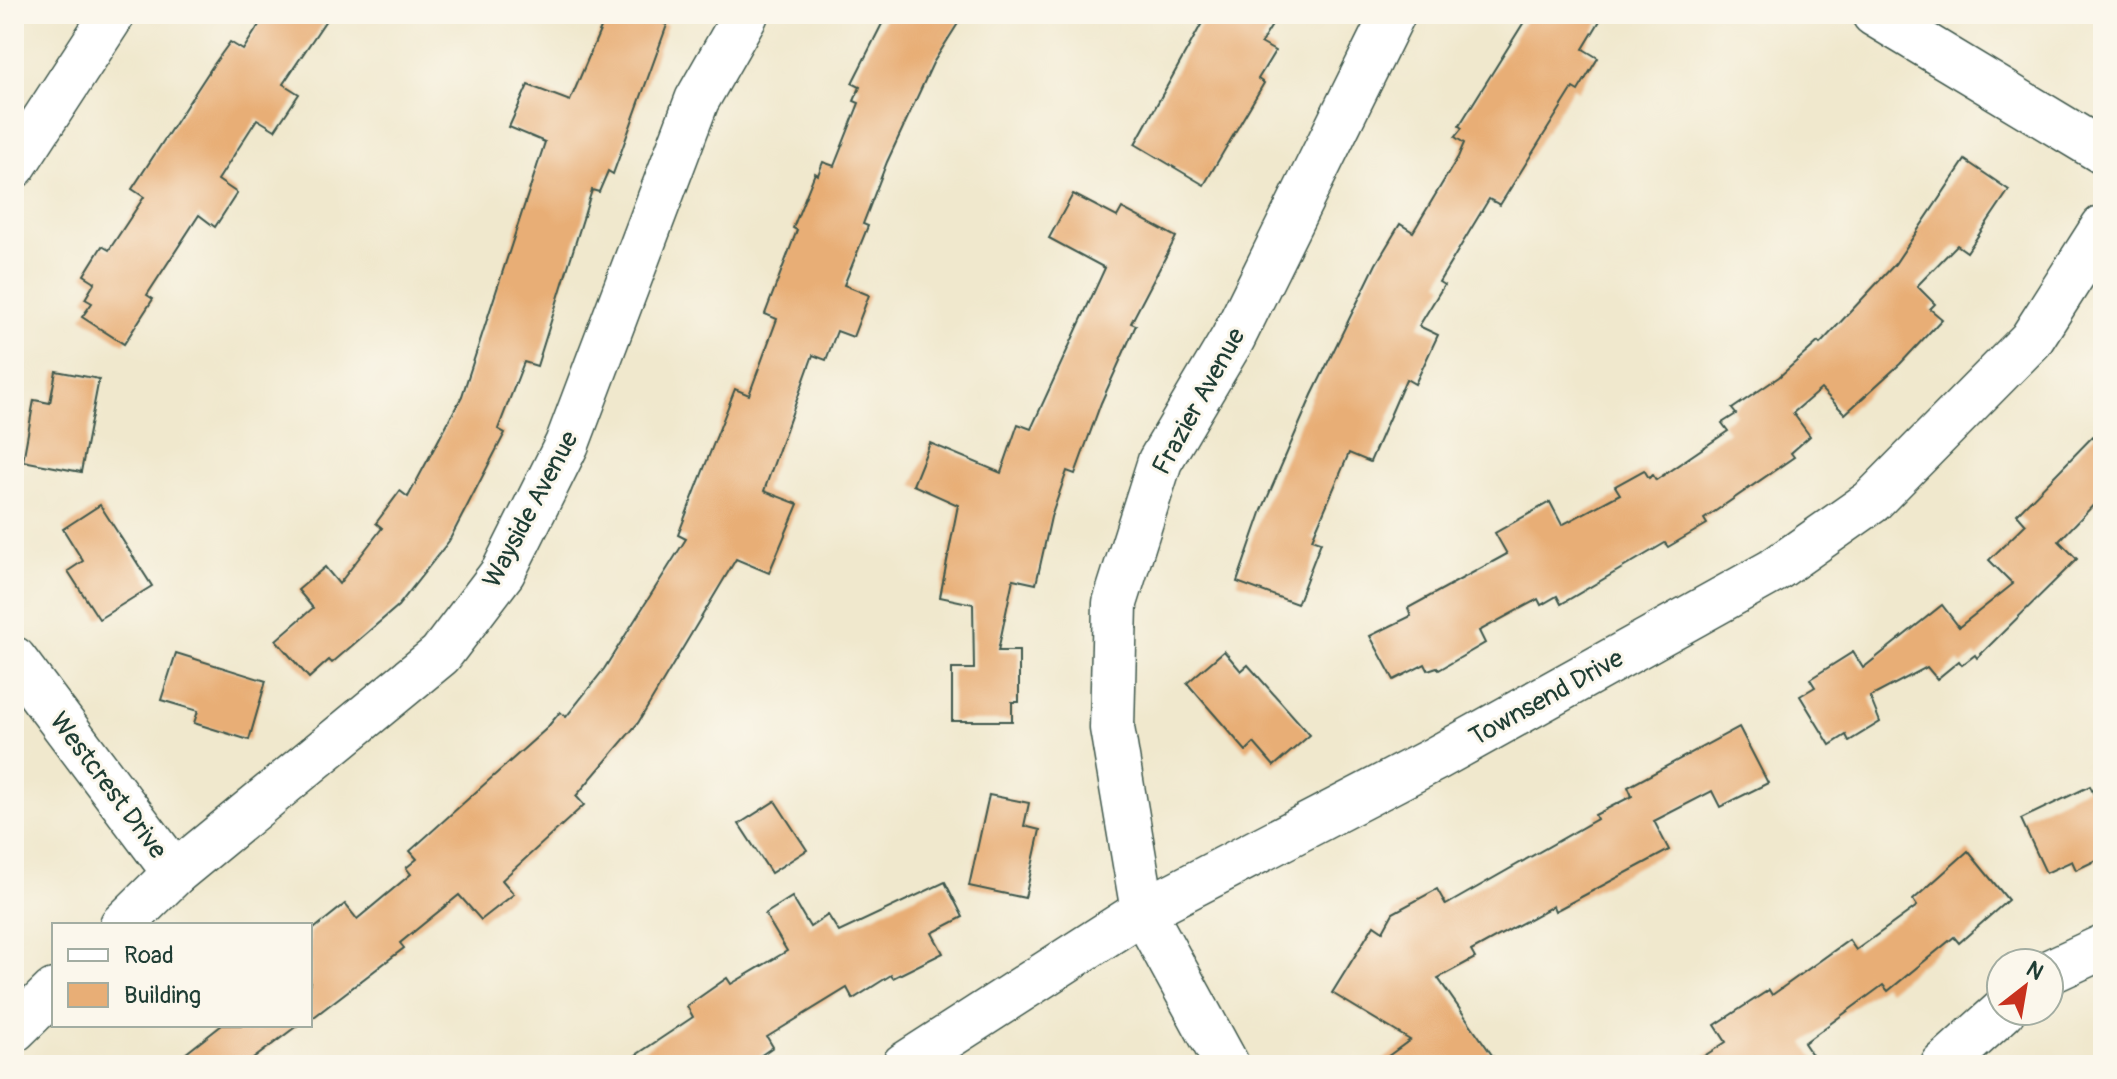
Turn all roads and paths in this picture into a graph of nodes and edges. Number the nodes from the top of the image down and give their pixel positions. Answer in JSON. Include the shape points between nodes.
{"nodes":[{"id":1,"x":113,"y":14,"type":"edge"},
{"id":2,"x":746,"y":14,"type":"edge"},
{"id":3,"x":1393,"y":14,"type":"edge"},
{"id":4,"x":1874,"y":14,"type":"edge"},
{"id":5,"x":2103,"y":152,"type":"edge"},
{"id":6,"x":14,"y":166,"type":"edge"},
{"id":7,"x":2103,"y":227,"type":"edge"},
{"id":8,"x":14,"y":659,"type":"edge"},
{"id":9,"x":175,"y":873,"type":"junction"},
{"id":10,"x":1143,"y":911,"type":"junction"},
{"id":11,"x":124,"y":923,"type":"edge"},
{"id":12,"x":2103,"y":947,"type":"edge"},
{"id":13,"x":2065,"y":965,"type":"edge"},
{"id":14,"x":52,"y":993,"type":"edge"},
{"id":15,"x":1985,"y":1027,"type":"edge"},
{"id":16,"x":14,"y":1030,"type":"edge"},
{"id":17,"x":904,"y":1065,"type":"edge"},
{"id":18,"x":1227,"y":1065,"type":"edge"},
{"id":19,"x":1943,"y":1065,"type":"edge"}],
"edges":[{"from":1,"to":6,"type":"street"},
{"from":2,"to":9,"type":"street","name":"Wayside Avenue","via":[[697,100],[567,444],[503,572],[440,655]]},
{"from":3,"to":10,"type":"street","name":"Frazier Avenue","via":[[1233,338],[1160,461],[1115,603],[1112,728]]},
{"from":4,"to":5,"type":"street"},
{"from":7,"to":10,"type":"street","name":"Townsend Drive","via":[[2031,340],[1871,502],[1773,571],[1435,759]]},
{"from":8,"to":9,"type":"street","name":"Westcrest Drive"},
{"from":9,"to":11,"type":"street","name":"Wayside Avenue"},
{"from":10,"to":17,"type":"street","name":"Townsend Drive"},
{"from":10,"to":18,"type":"street","name":"Frazier Avenue"},
{"from":12,"to":13,"type":"street"},
{"from":14,"to":16,"type":"street"},
{"from":15,"to":19,"type":"street"}]}
